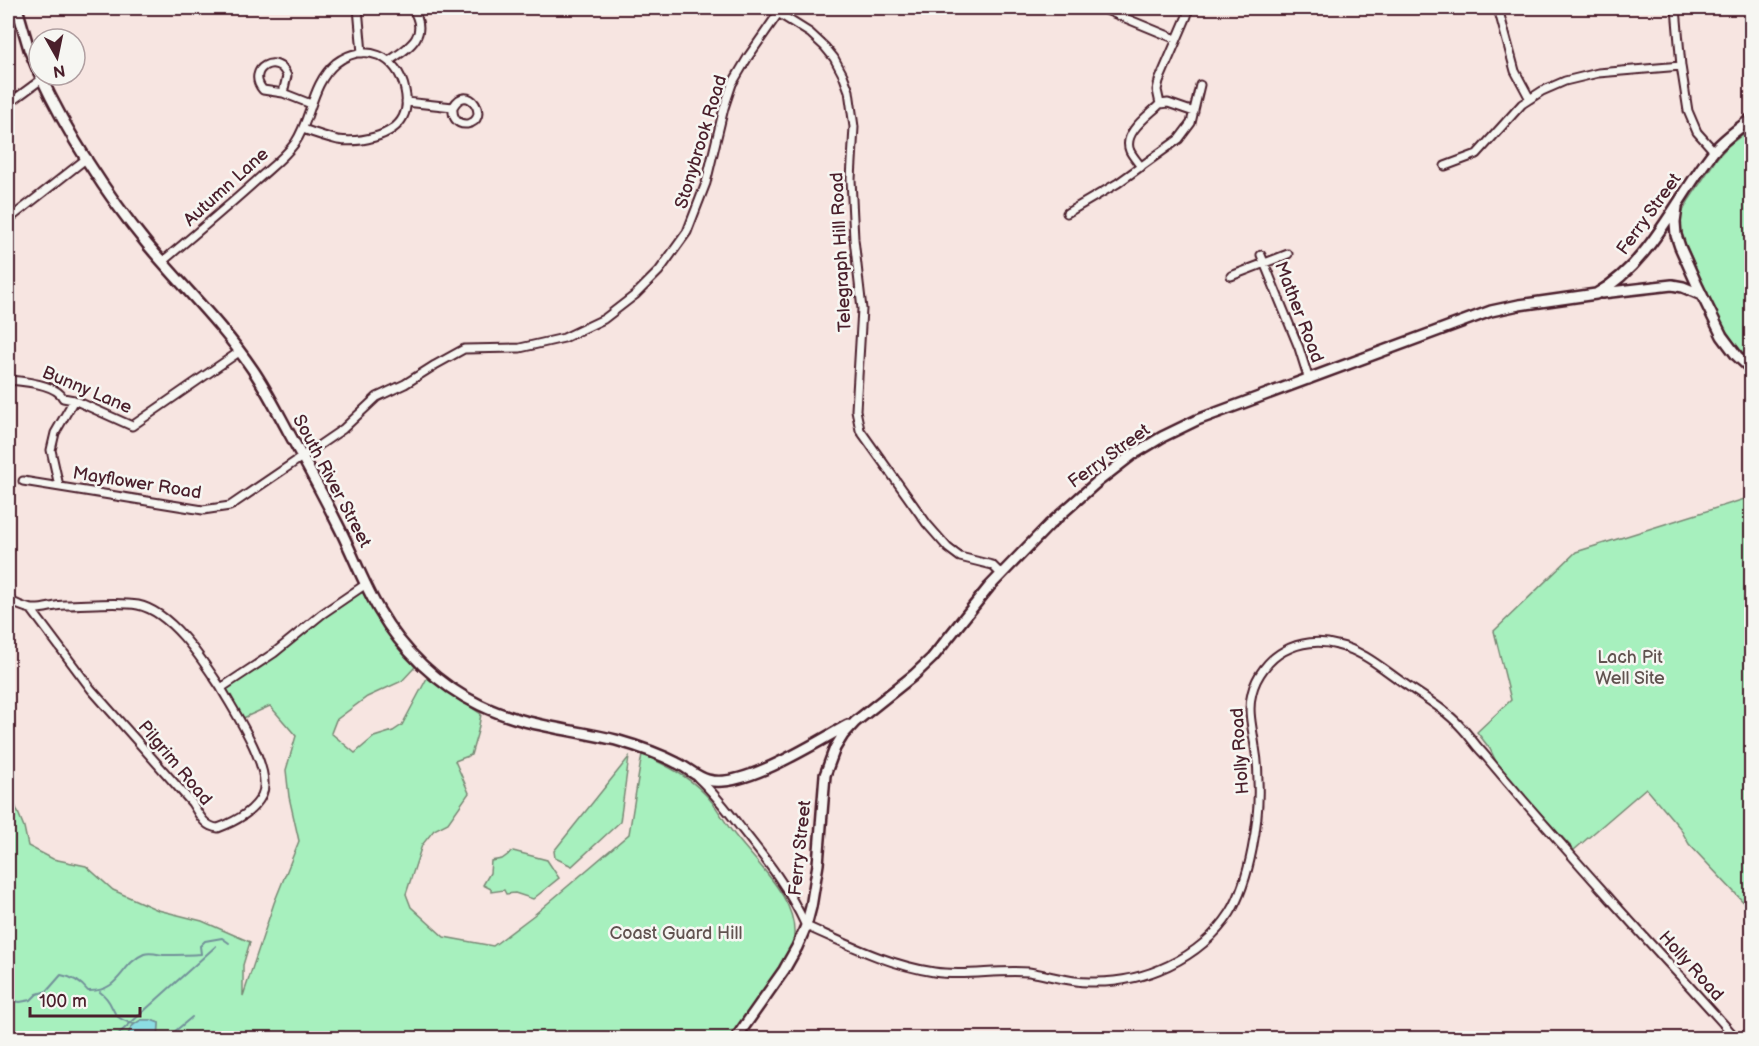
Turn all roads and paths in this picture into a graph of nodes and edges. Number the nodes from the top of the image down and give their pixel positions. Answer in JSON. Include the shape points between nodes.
{"nodes":[{"id":1,"x":17,"y":8,"type":"edge"},
{"id":2,"x":358,"y":8,"type":"edge"},
{"id":3,"x":412,"y":8,"type":"edge"},
{"id":4,"x":770,"y":8,"type":"edge"},
{"id":5,"x":1101,"y":8,"type":"edge"},
{"id":6,"x":1189,"y":8,"type":"edge"},
{"id":7,"x":1498,"y":8,"type":"edge"},
{"id":8,"x":1676,"y":8,"type":"edge"},
{"id":9,"x":780,"y":10,"type":"edge"},
{"id":10,"x":1176,"y":39,"type":"junction"},
{"id":11,"x":27,"y":43,"type":"edge"},
{"id":12,"x":362,"y":53,"type":"junction"},
{"id":13,"x":389,"y":61,"type":"junction"},
{"id":14,"x":1681,"y":66,"type":"junction"},
{"id":15,"x":1200,"y":85,"type":"dead end"},
{"id":16,"x":27,"y":87,"type":"edge"},
{"id":17,"x":46,"y":87,"type":"edge"},
{"id":18,"x":283,"y":93,"type":"junction"},
{"id":19,"x":1530,"y":99,"type":"junction"},
{"id":20,"x":406,"y":102,"type":"junction"},
{"id":21,"x":8,"y":104,"type":"edge"},
{"id":22,"x":311,"y":104,"type":"junction"},
{"id":23,"x":1160,"y":104,"type":"junction"},
{"id":24,"x":453,"y":107,"type":"dead end"},
{"id":25,"x":1194,"y":112,"type":"junction"},
{"id":26,"x":1752,"y":118,"type":"edge"},
{"id":27,"x":303,"y":129,"type":"junction"},
{"id":28,"x":1714,"y":151,"type":"junction"},
{"id":29,"x":87,"y":158,"type":"junction"},
{"id":30,"x":1445,"y":166,"type":"dead end"},
{"id":31,"x":1141,"y":167,"type":"junction"},
{"id":32,"x":1678,"y":202,"type":"junction"},
{"id":33,"x":1067,"y":213,"type":"dead end"},
{"id":34,"x":8,"y":220,"type":"edge"},
{"id":35,"x":1288,"y":254,"type":"dead end"},
{"id":36,"x":1261,"y":255,"type":"dead end"},
{"id":37,"x":162,"y":261,"type":"junction"},
{"id":38,"x":1264,"y":264,"type":"junction"},
{"id":39,"x":1231,"y":276,"type":"dead end"},
{"id":40,"x":1596,"y":294,"type":"junction"},
{"id":41,"x":1702,"y":295,"type":"junction"},
{"id":42,"x":239,"y":352,"type":"junction"},
{"id":43,"x":1752,"y":370,"type":"edge"},
{"id":44,"x":8,"y":380,"type":"edge"},
{"id":45,"x":1309,"y":380,"type":"junction"},
{"id":46,"x":75,"y":400,"type":"junction"},
{"id":47,"x":302,"y":456,"type":"junction"},
{"id":48,"x":23,"y":481,"type":"dead end"},
{"id":49,"x":59,"y":486,"type":"junction"},
{"id":50,"x":1001,"y":574,"type":"junction"},
{"id":51,"x":366,"y":584,"type":"junction"},
{"id":52,"x":8,"y":600,"type":"edge"},
{"id":53,"x":31,"y":609,"type":"junction"},
{"id":54,"x":221,"y":688,"type":"junction"},
{"id":55,"x":855,"y":722,"type":"junction"},
{"id":56,"x":692,"y":773,"type":"junction"},
{"id":57,"x":806,"y":926,"type":"junction"},
{"id":58,"x":736,"y":1038,"type":"edge"},
{"id":59,"x":1736,"y":1038,"type":"edge"}],
"edges":[{"from":1,"to":11,"type":"street","name":"South River Street"},
{"from":2,"to":12,"type":"street"},
{"from":3,"to":13,"type":"street","via":[[418,36],[411,46]]},
{"from":4,"to":9,"type":"street","name":"Telegraph Hill Road"},
{"from":5,"to":10,"type":"street"},
{"from":6,"to":10,"type":"street"},
{"from":7,"to":19,"type":"street","via":[[1515,71]]},
{"from":8,"to":14,"type":"street"},
{"from":9,"to":47,"type":"street","name":"Stonybrook Road","via":[[732,84],[706,183],[687,232],[660,271],[635,295],[595,324],[564,338],[520,348],[465,349],[377,397],[344,429]]},
{"from":9,"to":50,"type":"street","name":"Telegraph Hill Road","via":[[825,47],[843,75],[851,100],[854,238],[862,309],[856,410],[860,430],[948,548],[960,557],[992,565]]},
{"from":10,"to":23,"type":"street","via":[[1159,81]]},
{"from":12,"to":13,"type":"street"},
{"from":12,"to":22,"type":"street","name":"Autumn Lane","via":[[348,57],[328,71]]},
{"from":13,"to":20,"type":"street","via":[[402,79]]},
{"from":14,"to":19,"type":"street","via":[[1586,75]]},
{"from":14,"to":28,"type":"street","via":[[1691,120]]},
{"from":15,"to":25,"type":"street"},
{"from":16,"to":21,"type":"street"},
{"from":17,"to":29,"type":"street","name":"South River Street"},
{"from":18,"to":18,"type":"street","via":[[285,70],[274,63],[261,68],[257,78],[263,90]]},
{"from":18,"to":22,"type":"street"},
{"from":19,"to":30,"type":"street","via":[[1477,154]]},
{"from":20,"to":24,"type":"street"},
{"from":20,"to":27,"type":"street","via":[[399,123],[372,137],[339,140]]},
{"from":22,"to":27,"type":"street","name":"Autumn Lane"},
{"from":23,"to":25,"type":"street"},
{"from":23,"to":31,"type":"street","via":[[1129,139],[1130,151]]},
{"from":25,"to":31,"type":"street","via":[[1179,139]]},
{"from":26,"to":28,"type":"street","name":"Ferry Street"},
{"from":27,"to":37,"type":"street","name":"Autumn Lane","via":[[277,162]]},
{"from":28,"to":32,"type":"street","name":"Ferry Street"},
{"from":29,"to":34,"type":"street"},
{"from":29,"to":37,"type":"street","name":"South River Street"},
{"from":31,"to":33,"type":"street"},
{"from":32,"to":40,"type":"street","name":"Ferry Street","via":[[1634,265]]},
{"from":32,"to":41,"type":"street","via":[[1680,247]]},
{"from":35,"to":38,"type":"street"},
{"from":36,"to":38,"type":"street","name":"Mather Road"},
{"from":37,"to":42,"type":"street","name":"South River Street"},
{"from":38,"to":39,"type":"street"},
{"from":38,"to":45,"type":"street","name":"Mather Road"},
{"from":40,"to":41,"type":"street","via":[[1672,285]]},
{"from":40,"to":45,"type":"street","name":"Ferry Street","via":[[1491,311]]},
{"from":41,"to":43,"type":"street","via":[[1722,336]]},
{"from":42,"to":46,"type":"street","name":"Bunny Lane","via":[[132,426]]},
{"from":42,"to":47,"type":"street","name":"South River Street"},
{"from":44,"to":46,"type":"street","name":"Bunny Lane","via":[[31,382]]},
{"from":45,"to":50,"type":"street","name":"Ferry Street","via":[[1197,420],[1146,446],[1072,503]]},
{"from":46,"to":49,"type":"street","via":[[55,434],[51,450]]},
{"from":47,"to":49,"type":"street","name":"Mayflower Road","via":[[230,506],[216,509]]},
{"from":47,"to":51,"type":"street","name":"South River Street"},
{"from":48,"to":49,"type":"street","name":"Mayflower Road"},
{"from":50,"to":55,"type":"street","name":"Ferry Street","via":[[932,658]]},
{"from":51,"to":54,"type":"street"},
{"from":51,"to":56,"type":"street","name":"South River Street","via":[[378,609],[406,648],[462,695],[513,718],[642,747]]},
{"from":52,"to":53,"type":"street","name":"Pilgrim Road"},
{"from":53,"to":54,"type":"street","name":"Pilgrim Road","via":[[127,604],[149,609],[180,633]]},
{"from":53,"to":54,"type":"street","name":"Pilgrim Road","via":[[92,690],[205,822],[218,828],[246,814],[264,788],[253,744]]},
{"from":55,"to":56,"type":"street","name":"South River Street","via":[[746,777],[710,781]]},
{"from":55,"to":57,"type":"street","name":"Ferry Street","via":[[835,748],[825,775],[818,864]]},
{"from":56,"to":57,"type":"street","name":"South River Street","via":[[781,879]]},
{"from":57,"to":58,"type":"street","name":"Ferry Street","via":[[784,970]]},
{"from":57,"to":59,"type":"street","name":"Holly Road","via":[[883,960],[934,972],[1013,971],[1090,982],[1137,978],[1168,966],[1222,924],[1236,901],[1248,867],[1258,805],[1250,705],[1260,675],[1268,663],[1297,645],[1334,644],[1369,659],[1460,726]]}]}
